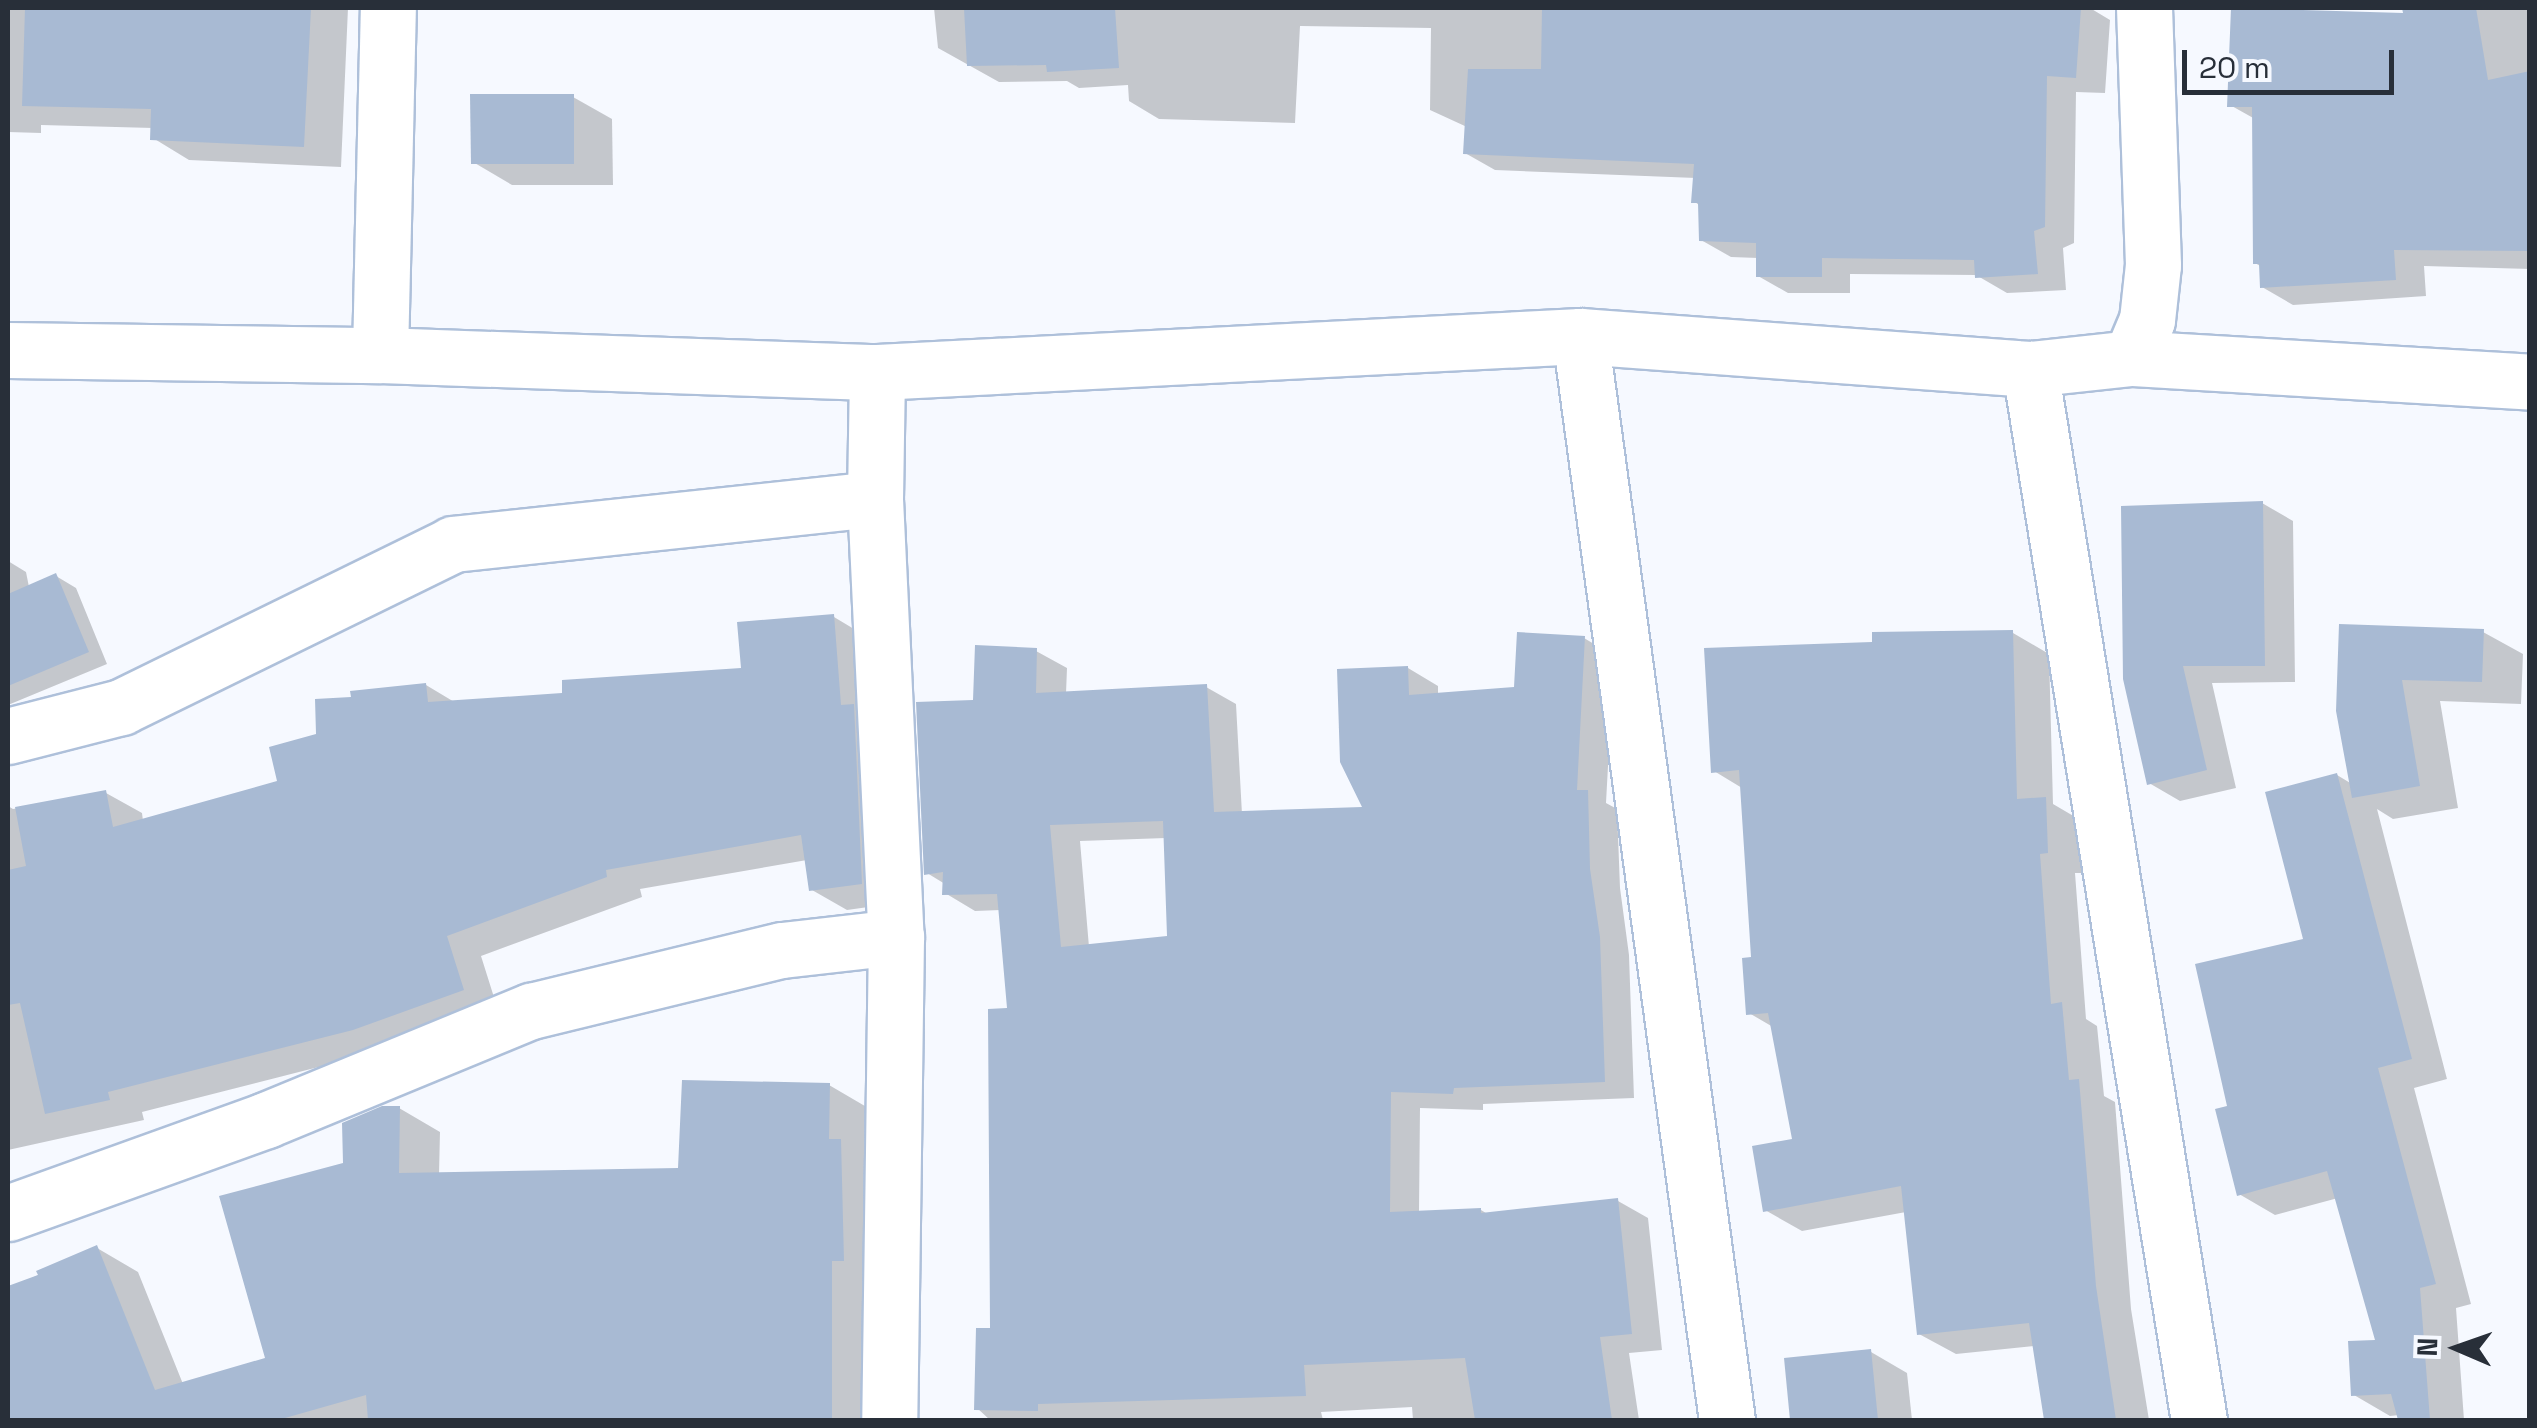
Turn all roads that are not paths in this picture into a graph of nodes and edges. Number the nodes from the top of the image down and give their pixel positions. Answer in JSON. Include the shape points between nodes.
{"nodes":[{"id":1,"x":388,"y":8,"type":"edge"},
{"id":2,"x":2144,"y":8,"type":"edge"},
{"id":3,"x":1580,"y":336,"type":"junction"},
{"id":4,"x":8,"y":350,"type":"edge"},
{"id":5,"x":380,"y":354,"type":"junction"},
{"id":6,"x":2131,"y":358,"type":"junction"},
{"id":7,"x":2030,"y":369,"type":"junction"},
{"id":8,"x":877,"y":372,"type":"junction"},
{"id":9,"x":2530,"y":382,"type":"edge"},
{"id":10,"x":875,"y":498,"type":"junction"},
{"id":11,"x":8,"y":736,"type":"edge"},
{"id":12,"x":896,"y":937,"type":"junction"},
{"id":13,"x":8,"y":1212,"type":"edge"},
{"id":14,"x":890,"y":1420,"type":"edge"},
{"id":15,"x":1727,"y":1420,"type":"edge"},
{"id":16,"x":2199,"y":1420,"type":"edge"}],
"edges":[{"from":1,"to":5,"type":"street"},
{"from":2,"to":6,"type":"street","via":[[2154,266],[2147,320]]},
{"from":3,"to":7,"type":"street"},
{"from":3,"to":8,"type":"street"},
{"from":3,"to":15,"type":"street"},
{"from":4,"to":5,"type":"street"},
{"from":5,"to":8,"type":"street"},
{"from":6,"to":7,"type":"street"},
{"from":6,"to":9,"type":"street"},
{"from":7,"to":16,"type":"street"},
{"from":8,"to":10,"type":"street"},
{"from":10,"to":11,"type":"street","via":[[453,544],[121,707]]},
{"from":10,"to":12,"type":"street"},
{"from":12,"to":13,"type":"street","via":[[782,950],[532,1010],[266,1120]]},
{"from":12,"to":14,"type":"street"}]}
